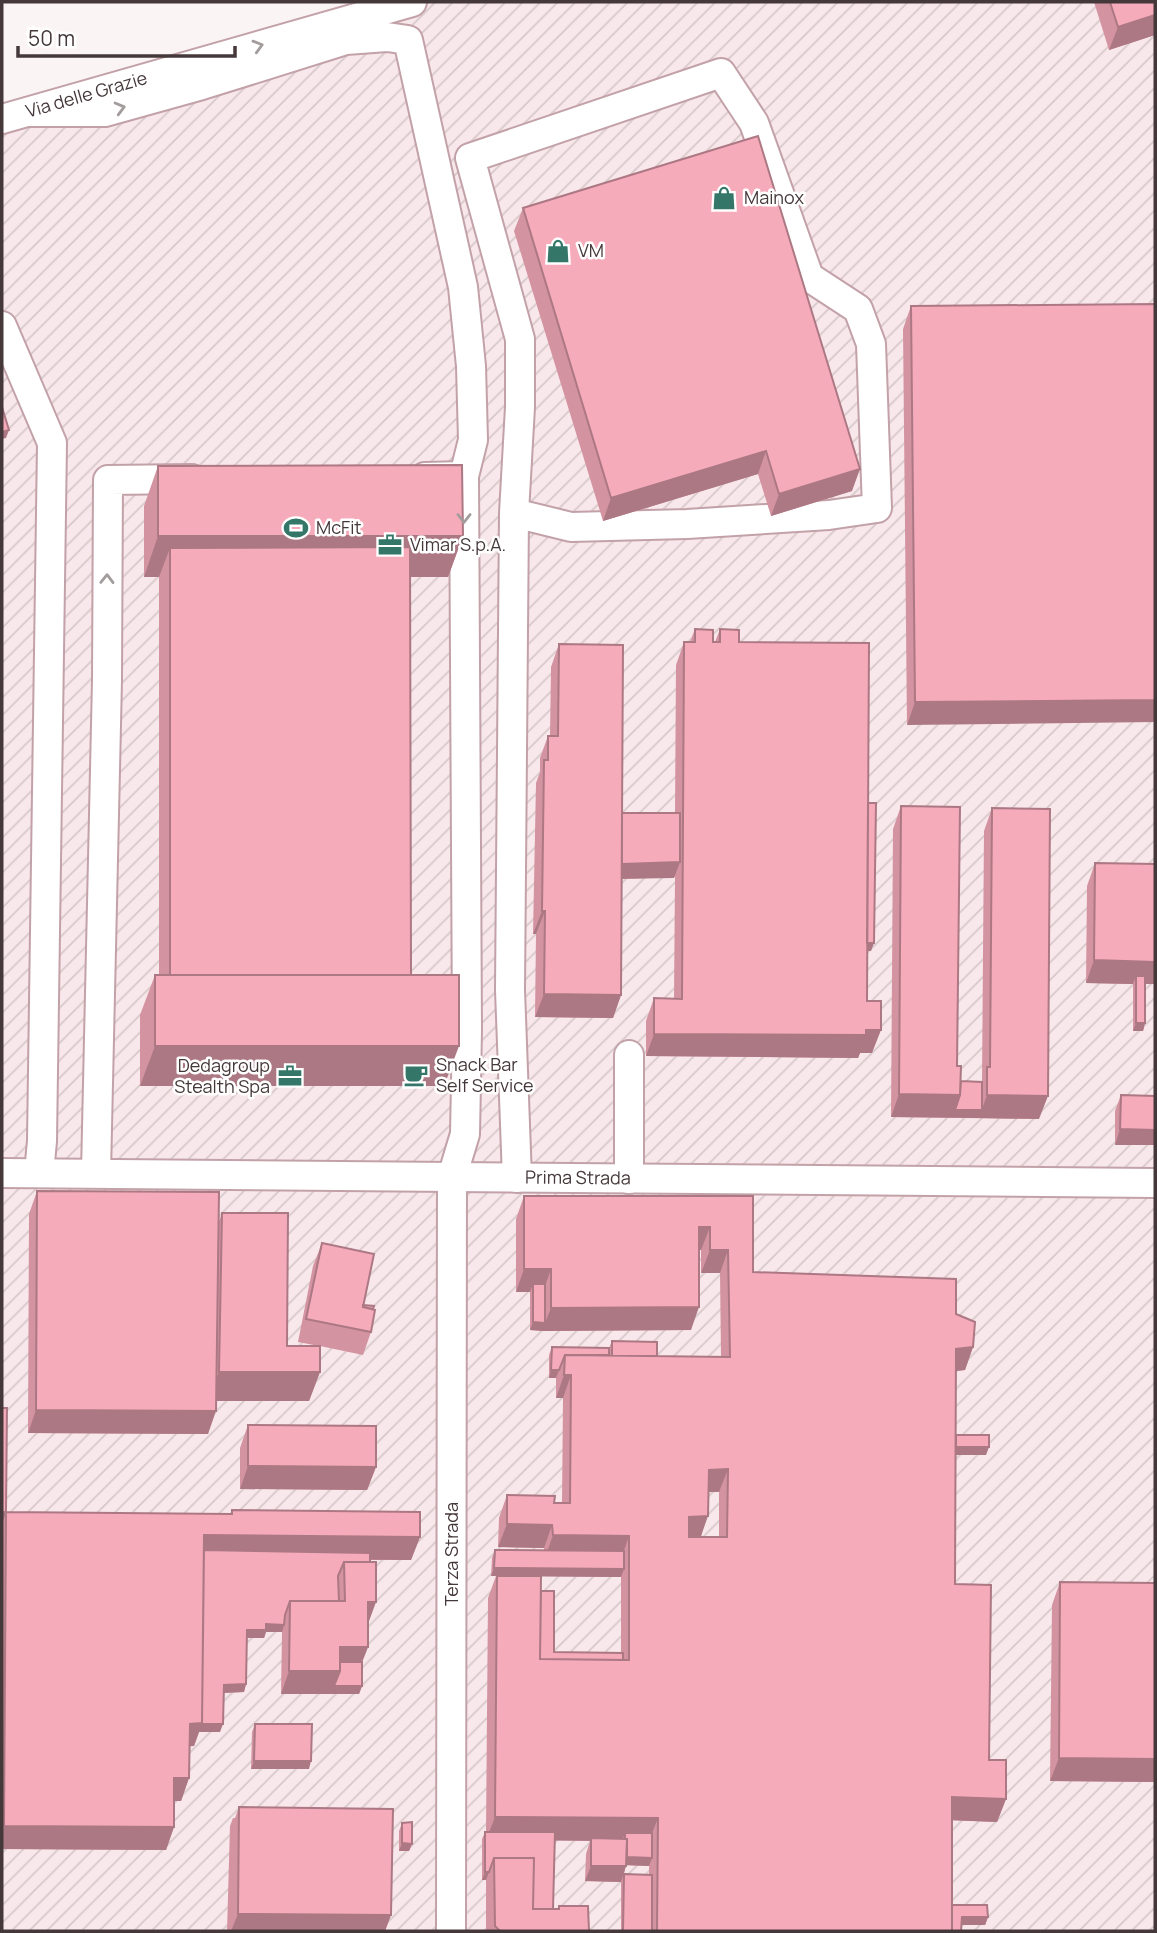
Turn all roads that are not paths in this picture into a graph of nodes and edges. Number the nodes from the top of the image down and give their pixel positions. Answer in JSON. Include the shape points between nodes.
{"nodes":[{"id":1,"x":412,"y":2,"type":"edge"},
{"id":2,"x":15,"y":115,"type":"edge"},
{"id":3,"x":2,"y":326,"type":"edge"},
{"id":4,"x":464,"y":476,"type":"junction"},
{"id":5,"x":400,"y":477,"type":"edge"},
{"id":6,"x":219,"y":479,"type":"edge"},
{"id":7,"x":514,"y":513,"type":"junction"},
{"id":8,"x":629,"y":1055,"type":"dead end"},
{"id":9,"x":2,"y":1173,"type":"edge"},
{"id":10,"x":40,"y":1173,"type":"junction"},
{"id":11,"x":96,"y":1173,"type":"junction"},
{"id":12,"x":452,"y":1177,"type":"junction"},
{"id":13,"x":517,"y":1178,"type":"junction"},
{"id":14,"x":629,"y":1179,"type":"junction"},
{"id":15,"x":1155,"y":1183,"type":"edge"},
{"id":16,"x":451,"y":1931,"type":"edge"}],
"edges":[{"from":2,"to":1,"type":"street","name":"Via delle Grazie","one_way":true},
{"from":2,"to":4,"type":"street","name":"Terza Strada","one_way":true,"via":[[105,112],[346,40],[408,40],[463,287],[473,440]]},
{"from":3,"to":10,"type":"street","via":[[52,443]]},
{"from":4,"to":5,"type":"street"},
{"from":4,"to":12,"type":"street","name":"Terza Strada","one_way":true,"via":[[465,1134]]},
{"from":11,"to":6,"type":"street","one_way":true,"via":[[108,480]]},
{"from":7,"to":7,"type":"street","via":[[520,339],[470,158],[721,73],[754,123],[809,277],[858,309],[863,321],[871,344],[877,508],[687,524],[571,527]]},
{"from":7,"to":13,"type":"street","via":[[510,990]]},
{"from":8,"to":14,"type":"street"},
{"from":9,"to":10,"type":"street","name":"Prima Strada"},
{"from":10,"to":11,"type":"street","name":"Prima Strada"},
{"from":11,"to":12,"type":"street","name":"Prima Strada"},
{"from":12,"to":13,"type":"street","name":"Prima Strada"},
{"from":12,"to":16,"type":"street","name":"Terza Strada"},
{"from":13,"to":14,"type":"street","name":"Prima Strada"},
{"from":14,"to":15,"type":"street","name":"Prima Strada"}]}
